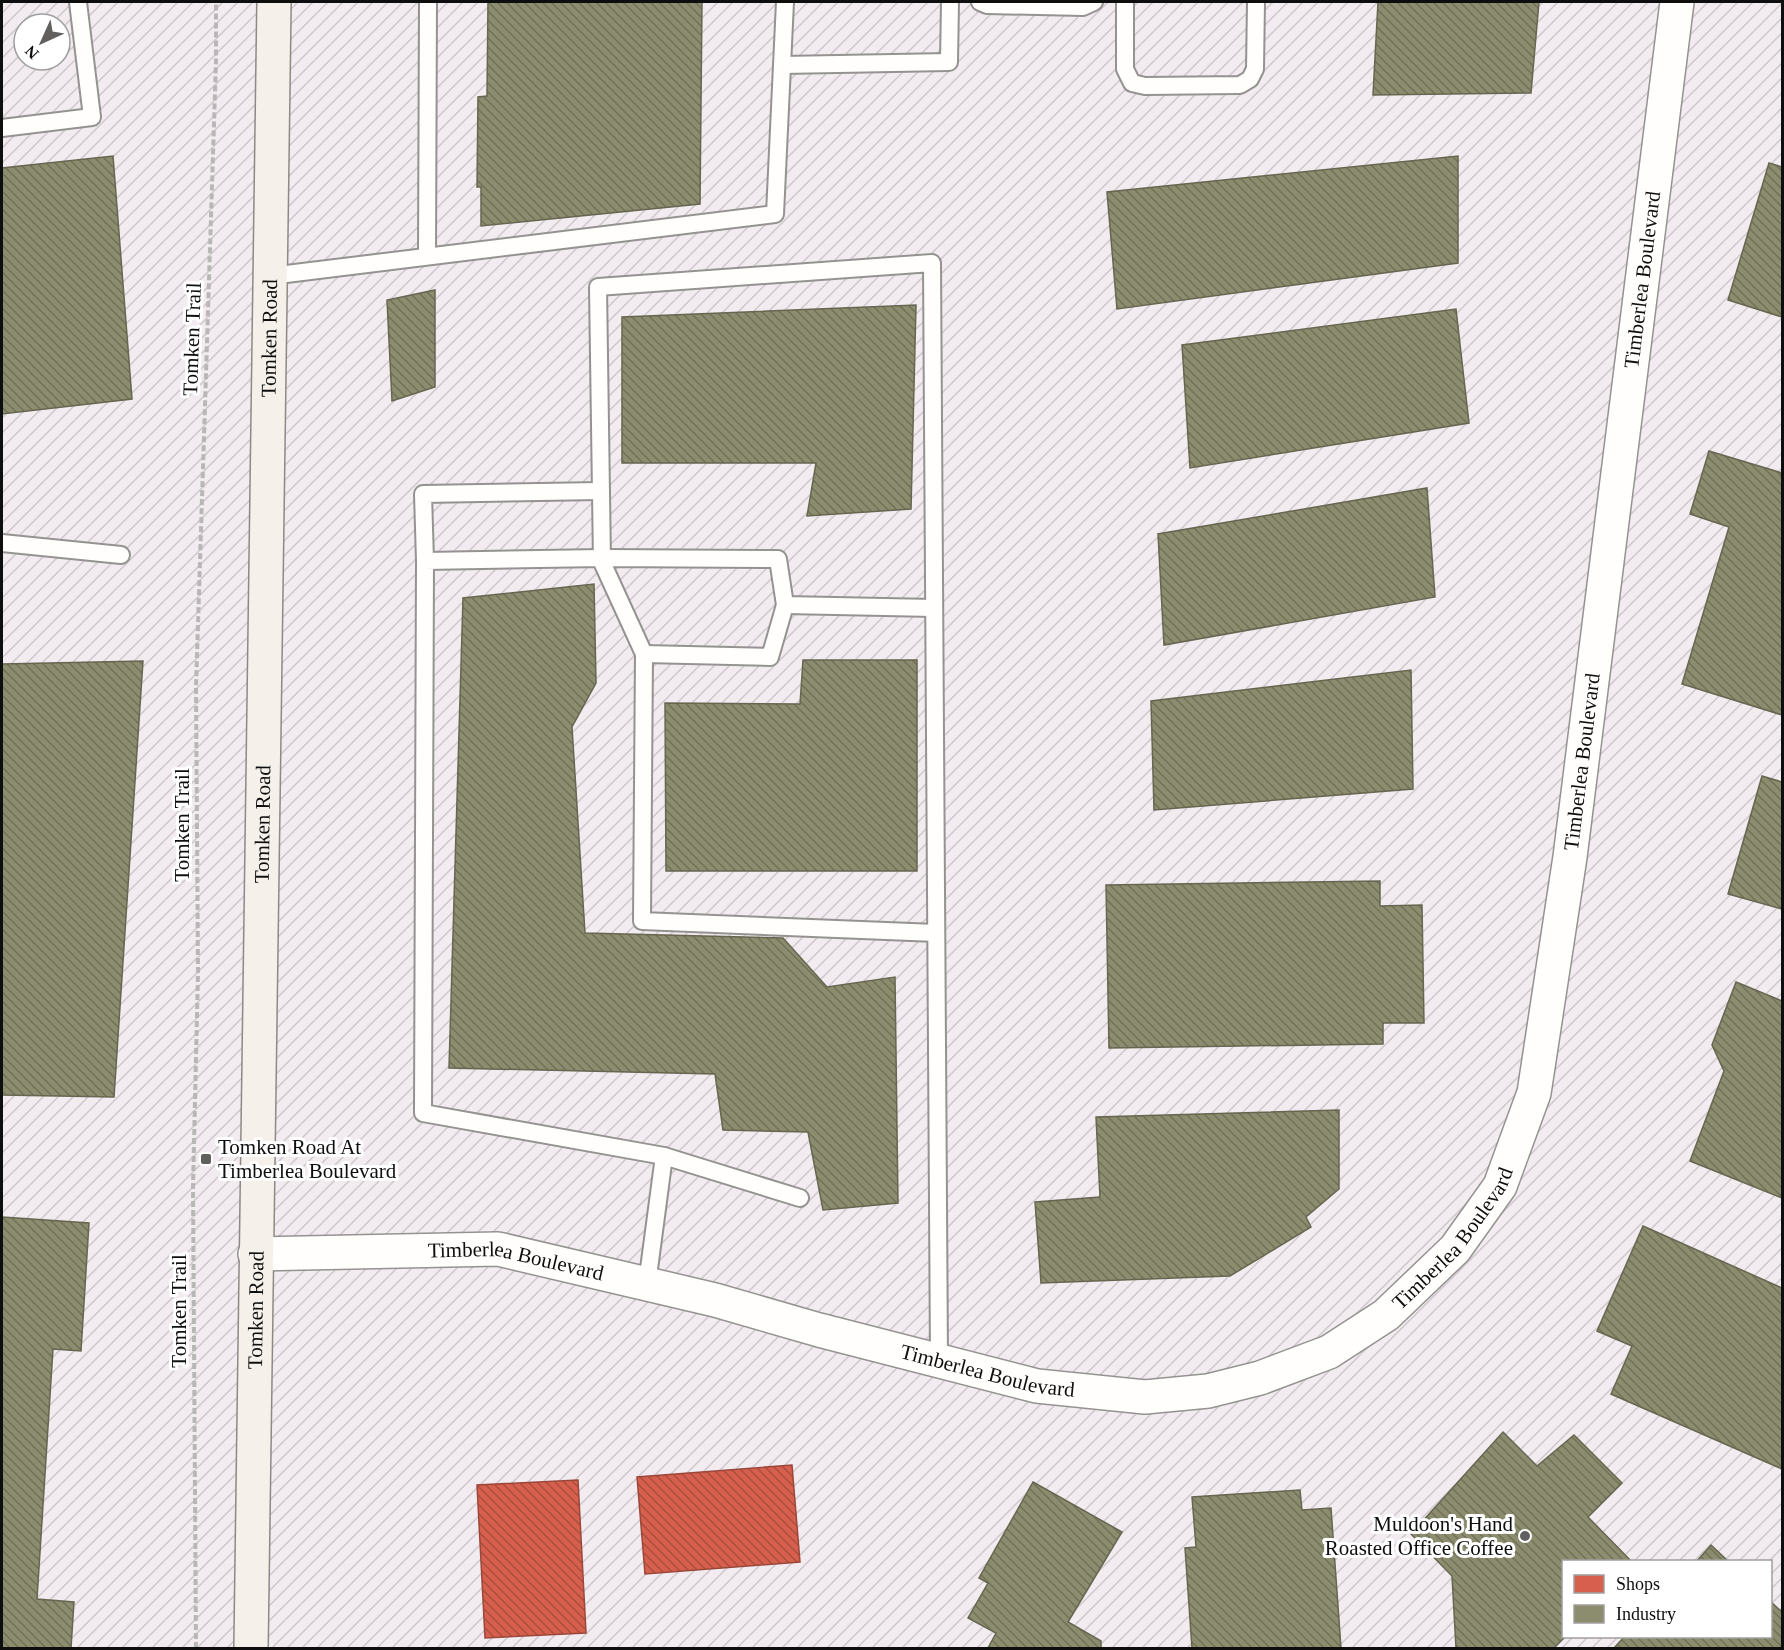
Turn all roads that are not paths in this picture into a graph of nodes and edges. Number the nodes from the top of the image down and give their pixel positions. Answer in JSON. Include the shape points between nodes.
{"nodes":[{"id":1,"x":78,"y":2,"type":"edge"},
{"id":2,"x":274,"y":2,"type":"edge"},
{"id":3,"x":428,"y":2,"type":"edge"},
{"id":4,"x":785,"y":2,"type":"edge"},
{"id":5,"x":950,"y":2,"type":"edge"},
{"id":6,"x":980,"y":2,"type":"edge"},
{"id":7,"x":1094,"y":2,"type":"edge"},
{"id":8,"x":1125,"y":2,"type":"edge"},
{"id":9,"x":1256,"y":2,"type":"edge"},
{"id":10,"x":1677,"y":2,"type":"edge"},
{"id":11,"x":782,"y":65,"type":"junction"},
{"id":12,"x":2,"y":128,"type":"edge"},
{"id":13,"x":427,"y":256,"type":"junction"},
{"id":14,"x":270,"y":276,"type":"junction"},
{"id":15,"x":601,"y":491,"type":"junction"},
{"id":16,"x":2,"y":543,"type":"edge"},
{"id":17,"x":121,"y":555,"type":"dead end"},
{"id":18,"x":602,"y":558,"type":"junction"},
{"id":19,"x":425,"y":561,"type":"junction"},
{"id":20,"x":785,"y":605,"type":"junction"},
{"id":21,"x":934,"y":608,"type":"junction"},
{"id":22,"x":644,"y":654,"type":"junction"},
{"id":23,"x":936,"y":933,"type":"junction"},
{"id":24,"x":664,"y":1156,"type":"junction"},
{"id":25,"x":800,"y":1198,"type":"dead end"},
{"id":26,"x":255,"y":1254,"type":"junction"},
{"id":27,"x":647,"y":1284,"type":"junction"},
{"id":28,"x":939,"y":1360,"type":"junction"},
{"id":29,"x":250,"y":1648,"type":"edge"}],
"edges":[{"from":1,"to":12,"type":"lane","via":[[92,117]]},
{"from":2,"to":14,"type":"main road","name":"Tomken Road"},
{"from":3,"to":13,"type":"lane"},
{"from":4,"to":11,"type":"lane"},
{"from":5,"to":11,"type":"lane","via":[[949,62]]},
{"from":6,"to":7,"type":"lane","via":[[1083,7]]},
{"from":8,"to":9,"type":"lane","via":[[1125,69],[1132,82],[1145,86],[1240,85],[1250,79],[1255,69]]},
{"from":10,"to":28,"type":"street","name":"Timberlea Boulevard","via":[[1563,901],[1534,1094],[1500,1186],[1455,1249],[1386,1315],[1329,1352],[1260,1378],[1208,1391],[1145,1397],[1037,1386]]},
{"from":11,"to":13,"type":"lane","via":[[775,214]]},
{"from":13,"to":14,"type":"lane"},
{"from":14,"to":26,"type":"main road","name":"Tomken Road"},
{"from":15,"to":18,"type":"lane"},
{"from":15,"to":19,"type":"lane","via":[[423,494]]},
{"from":15,"to":21,"type":"lane","via":[[598,287],[932,263]]},
{"from":16,"to":17,"type":"lane"},
{"from":18,"to":19,"type":"lane"},
{"from":18,"to":20,"type":"lane","via":[[778,559]]},
{"from":18,"to":22,"type":"lane"},
{"from":19,"to":24,"type":"lane","via":[[423,1113]]},
{"from":20,"to":21,"type":"lane"},
{"from":20,"to":22,"type":"lane","via":[[770,657]]},
{"from":21,"to":23,"type":"lane"},
{"from":22,"to":23,"type":"lane","via":[[642,921]]},
{"from":23,"to":28,"type":"lane"},
{"from":24,"to":25,"type":"lane"},
{"from":24,"to":27,"type":"lane"},
{"from":26,"to":27,"type":"street","name":"Timberlea Boulevard","via":[[498,1249]]},
{"from":26,"to":29,"type":"main road","name":"Tomken Road"},
{"from":27,"to":28,"type":"street","name":"Timberlea Boulevard"}]}
